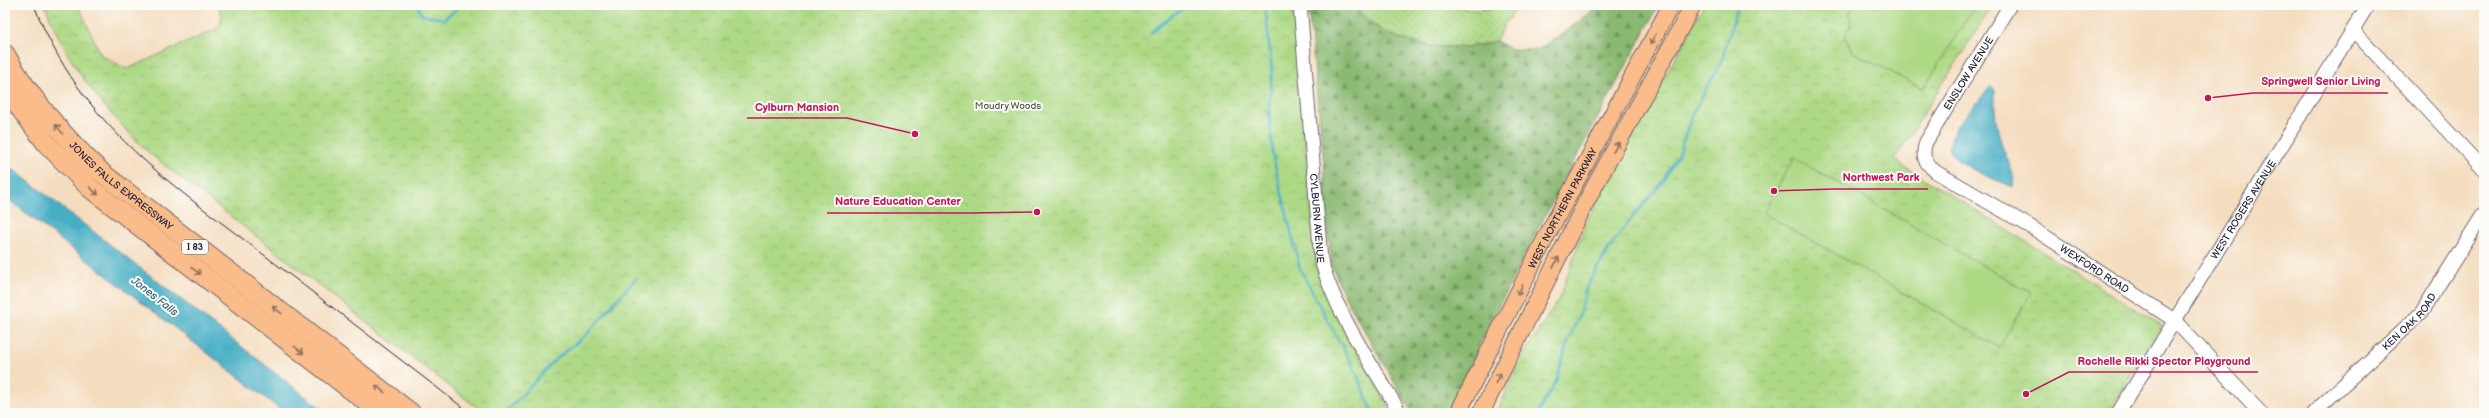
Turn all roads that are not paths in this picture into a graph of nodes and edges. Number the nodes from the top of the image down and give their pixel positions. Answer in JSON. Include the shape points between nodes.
{"nodes":[{"id":1,"x":1300,"y":5,"type":"edge"},
{"id":2,"x":1671,"y":5,"type":"edge"},
{"id":3,"x":1693,"y":5,"type":"edge"},
{"id":4,"x":2010,"y":5,"type":"edge"},
{"id":5,"x":2368,"y":5,"type":"edge"},
{"id":6,"x":2353,"y":30,"type":"junction"},
{"id":7,"x":5,"y":54,"type":"edge"},
{"id":8,"x":7,"y":92,"type":"edge"},
{"id":9,"x":1926,"y":142,"type":"joint"},
{"id":10,"x":2484,"y":170,"type":"edge"},
{"id":11,"x":2484,"y":213,"type":"edge"},
{"id":12,"x":2174,"y":320,"type":"junction"},
{"id":13,"x":381,"y":413,"type":"edge"},
{"id":14,"x":411,"y":413,"type":"edge"},
{"id":15,"x":1400,"y":413,"type":"edge"},
{"id":16,"x":1458,"y":413,"type":"edge"},
{"id":17,"x":1481,"y":413,"type":"edge"},
{"id":18,"x":2118,"y":413,"type":"edge"},
{"id":19,"x":2261,"y":413,"type":"edge"},
{"id":20,"x":2312,"y":413,"type":"edge"}],
"edges":[{"from":1,"to":15,"type":"street","name":"CYLBURN AVENUE","via":[[1321,260],[1338,306]]},
{"from":2,"to":16,"type":"main road","name":"WEST NORTHERN PARKWAY","one_way":true,"via":[[1548,234]]},
{"from":17,"to":3,"type":"main road","name":"WEST NORTHERN PARKWAY","one_way":true,"via":[[1586,202]]},
{"from":4,"to":9,"type":"street","name":"ENSLOW AVENUE"},
{"from":5,"to":6,"type":"street","name":"WEST ROGERS AVENUE"},
{"from":6,"to":10,"type":"street"},
{"from":6,"to":12,"type":"street","name":"WEST ROGERS AVENUE"},
{"from":14,"to":7,"type":"highway","name":"JONES FALLS EXPRESSWAY","number":"I 83","one_way":true,"via":[[102,173],[43,110]]},
{"from":8,"to":13,"type":"highway","name":"JONES FALLS EXPRESSWAY","number":"I 83","one_way":true,"via":[[46,143],[90,188]]},
{"from":9,"to":12,"type":"street","name":"WEXFORD ROAD","via":[[1923,156],[1936,172],[2031,227]]},
{"from":11,"to":20,"type":"street","name":"KEN OAK ROAD","via":[[2421,313]]},
{"from":12,"to":18,"type":"street","name":"WEST ROGERS AVENUE"},
{"from":12,"to":19,"type":"street","name":"WEXFORD ROAD"}]}
